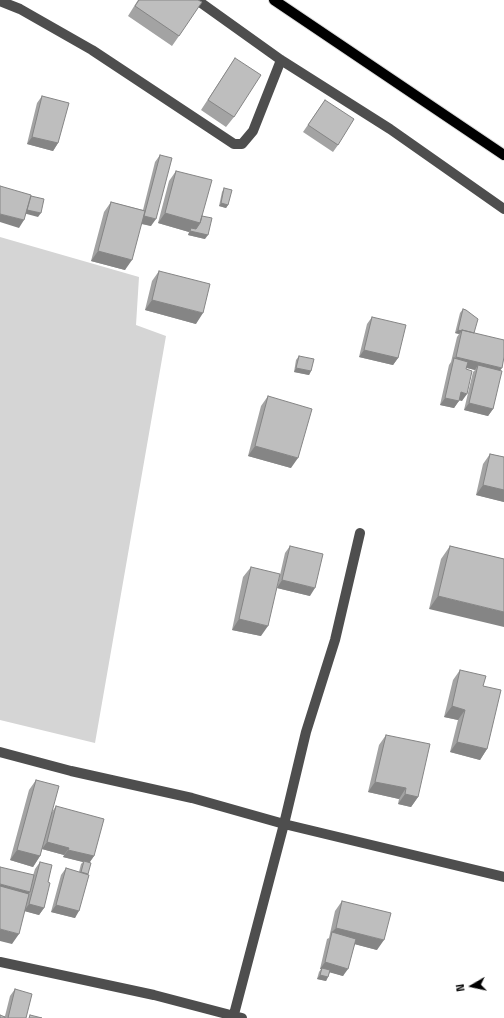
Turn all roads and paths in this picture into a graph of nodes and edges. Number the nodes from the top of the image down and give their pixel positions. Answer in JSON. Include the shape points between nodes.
{"nodes":[{"id":1,"x":197,"y":0,"type":"edge"},
{"id":2,"x":274,"y":0,"type":"edge"},
{"id":3,"x":0,"y":1,"type":"edge"},
{"id":4,"x":280,"y":60,"type":"junction"},
{"id":5,"x":504,"y":155,"type":"edge"},
{"id":6,"x":504,"y":209,"type":"edge"},
{"id":7,"x":360,"y":533,"type":"dead end"},
{"id":8,"x":0,"y":752,"type":"edge"},
{"id":9,"x":284,"y":824,"type":"junction"},
{"id":10,"x":504,"y":877,"type":"edge"},
{"id":11,"x":0,"y":962,"type":"edge"},
{"id":12,"x":236,"y":1017,"type":"edge"}],
"edges":[{"from":1,"to":4,"type":"street"},
{"from":2,"to":5,"type":"main road"},
{"from":3,"to":4,"type":"street","via":[[20,9],[92,50],[234,144],[242,144],[252,131]]},
{"from":4,"to":6,"type":"street","via":[[390,129]]},
{"from":7,"to":9,"type":"street","via":[[335,640],[306,732]]},
{"from":8,"to":9,"type":"street","via":[[192,798]]},
{"from":9,"to":10,"type":"street"},
{"from":9,"to":12,"type":"street"},
{"from":11,"to":12,"type":"street","via":[[154,995]]}]}
